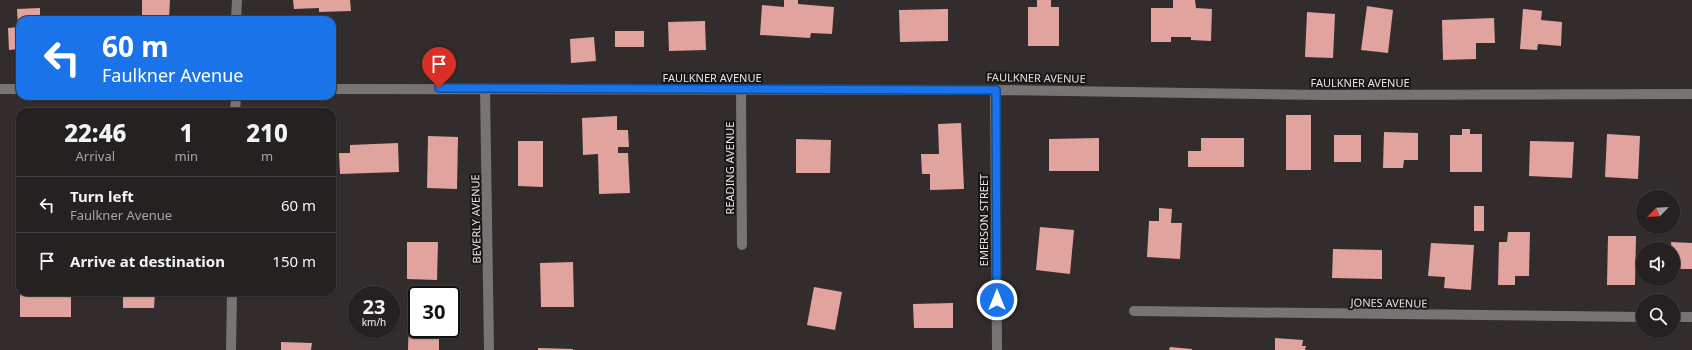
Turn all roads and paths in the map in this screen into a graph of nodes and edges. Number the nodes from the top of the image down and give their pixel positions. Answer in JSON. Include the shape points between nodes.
{"nodes":[{"id":1,"x":236,"y":0,"type":"edge"},
{"id":2,"x":236,"y":16,"type":"edge"},
{"id":3,"x":486,"y":88,"type":"junction"},
{"id":4,"x":0,"y":89,"type":"edge"},
{"id":5,"x":16,"y":89,"type":"edge"},
{"id":6,"x":336,"y":89,"type":"edge"},
{"id":7,"x":741,"y":90,"type":"junction"},
{"id":8,"x":996,"y":90,"type":"junction"},
{"id":9,"x":1692,"y":94,"type":"edge"},
{"id":10,"x":742,"y":245,"type":"dead end"},
{"id":11,"x":232,"y":296,"type":"edge"},
{"id":12,"x":1134,"y":311,"type":"dead end"},
{"id":13,"x":1636,"y":317,"type":"edge"},
{"id":14,"x":1680,"y":317,"type":"edge"},
{"id":15,"x":1692,"y":317,"type":"edge"},
{"id":16,"x":231,"y":350,"type":"edge"},
{"id":17,"x":489,"y":350,"type":"edge"},
{"id":18,"x":997,"y":350,"type":"edge"}],
"edges":[{"from":1,"to":2,"type":"street"},
{"from":3,"to":6,"type":"street","name":"FAULKNER AVENUE"},
{"from":3,"to":7,"type":"street","name":"FAULKNER AVENUE"},
{"from":3,"to":17,"type":"street","name":"BEVERLY AVENUE"},
{"from":4,"to":5,"type":"street"},
{"from":7,"to":8,"type":"street","name":"FAULKNER AVENUE"},
{"from":7,"to":10,"type":"street","name":"READING AVENUE"},
{"from":8,"to":9,"type":"street","name":"FAULKNER AVENUE","via":[[1340,95]]},
{"from":8,"to":18,"type":"street","name":"EMERSON STREET"},
{"from":11,"to":16,"type":"street"},
{"from":12,"to":13,"type":"street","name":"JONES AVENUE"},
{"from":14,"to":15,"type":"street"}]}
